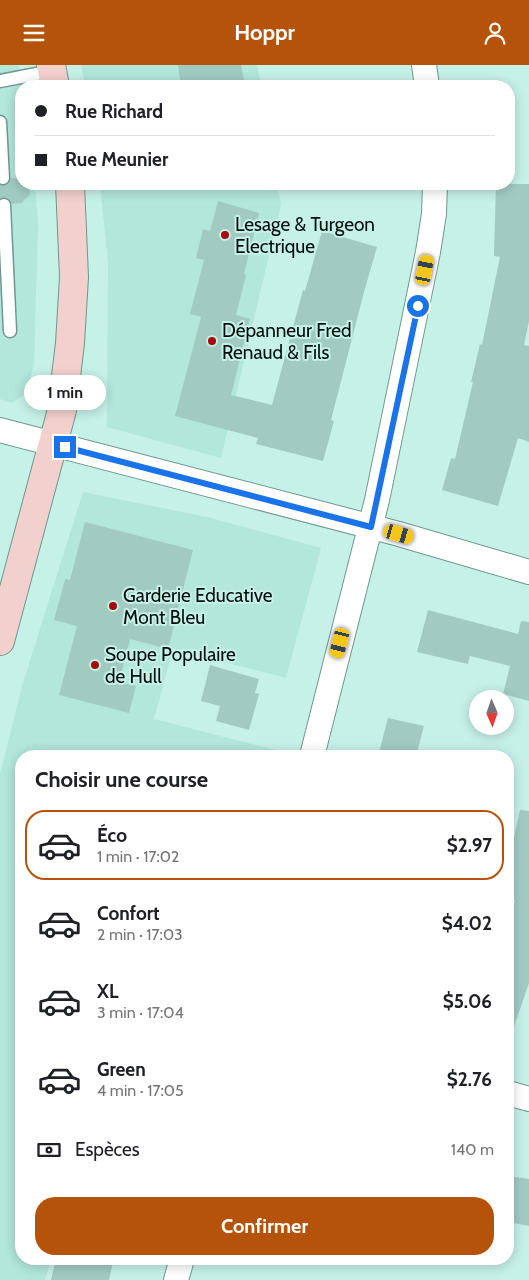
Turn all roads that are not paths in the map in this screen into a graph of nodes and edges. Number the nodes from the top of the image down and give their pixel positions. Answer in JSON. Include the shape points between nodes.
{"nodes":[{"id":1,"x":424,"y":65,"type":"edge"},
{"id":2,"x":53,"y":74,"type":"edge"},
{"id":3,"x":426,"y":80,"type":"edge"},
{"id":4,"x":0,"y":81,"type":"edge"},
{"id":5,"x":0,"y":122,"type":"edge"},
{"id":6,"x":3,"y":178,"type":"dead end"},
{"id":7,"x":70,"y":190,"type":"edge"},
{"id":8,"x":435,"y":190,"type":"edge"},
{"id":9,"x":4,"y":205,"type":"dead end"},
{"id":10,"x":2,"y":224,"type":"edge"},
{"id":11,"x":10,"y":331,"type":"dead end"},
{"id":12,"x":0,"y":430,"type":"edge"},
{"id":13,"x":52,"y":444,"type":"junction"},
{"id":14,"x":371,"y":527,"type":"junction"},
{"id":15,"x":529,"y":571,"type":"edge"},
{"id":16,"x":0,"y":641,"type":"edge"},
{"id":17,"x":314,"y":750,"type":"edge"},
{"id":18,"x":514,"y":1095,"type":"edge"},
{"id":19,"x":529,"y":1099,"type":"edge"},
{"id":20,"x":180,"y":1265,"type":"edge"},
{"id":21,"x":176,"y":1280,"type":"edge"}],
"edges":[{"from":1,"to":3,"type":"street"},
{"from":2,"to":4,"type":"lane"},
{"from":5,"to":6,"type":"lane"},
{"from":7,"to":13,"type":"main road","via":[[74,277],[70,343],[62,409]]},
{"from":8,"to":14,"type":"street","via":[[427,261]]},
{"from":9,"to":10,"type":"lane"},
{"from":10,"to":11,"type":"lane"},
{"from":12,"to":13,"type":"street"},
{"from":13,"to":14,"type":"street"},
{"from":13,"to":16,"type":"main road"},
{"from":14,"to":15,"type":"street"},
{"from":14,"to":17,"type":"street"},
{"from":18,"to":19,"type":"street"},
{"from":20,"to":21,"type":"street"}]}
